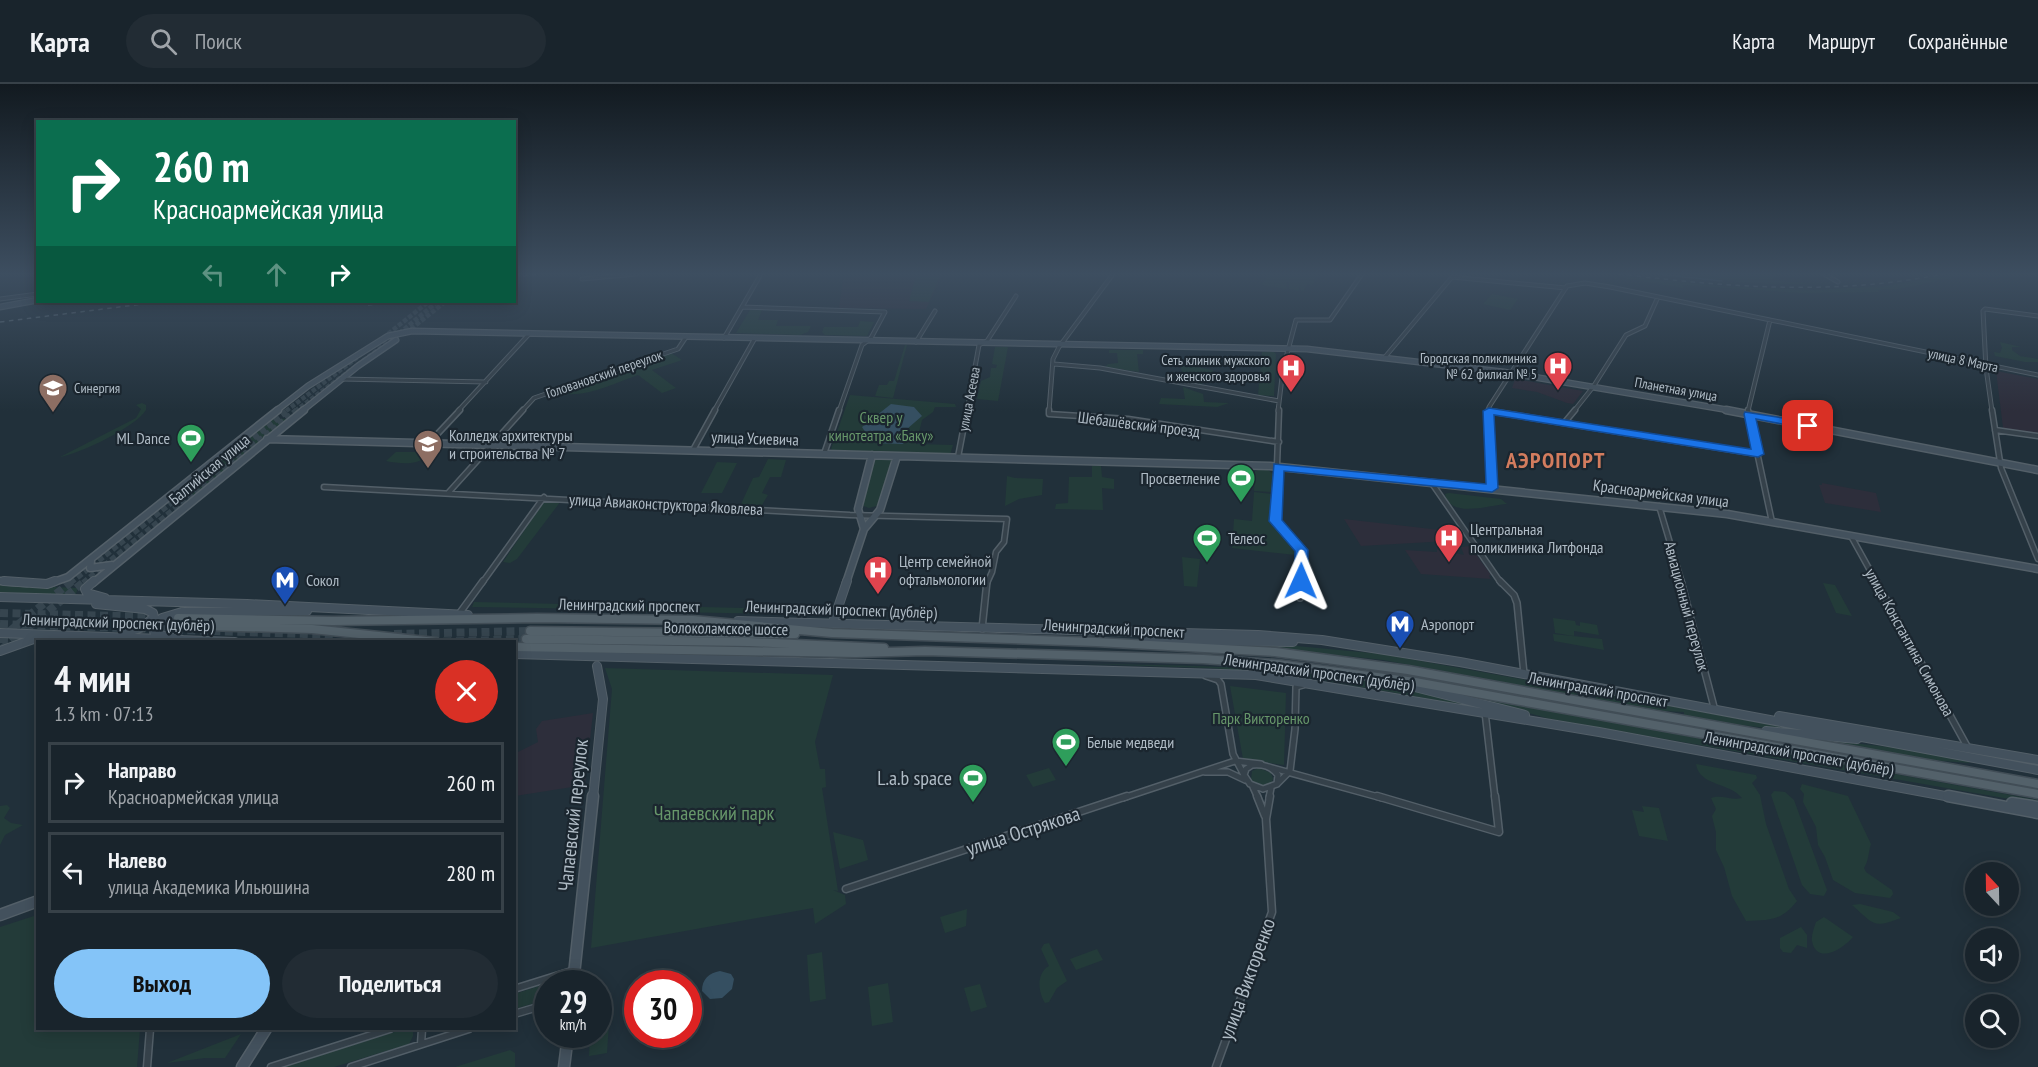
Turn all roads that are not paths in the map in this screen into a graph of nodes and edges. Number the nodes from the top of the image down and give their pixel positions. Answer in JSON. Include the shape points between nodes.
{"nodes":[{"id":1,"x":735,"y":320,"type":"edge"},
{"id":2,"x":879,"y":320,"type":"edge"},
{"id":3,"x":930,"y":320,"type":"edge"},
{"id":4,"x":1002,"y":320,"type":"edge"},
{"id":5,"x":1079,"y":320,"type":"edge"},
{"id":6,"x":1330,"y":320,"type":"edge"},
{"id":7,"x":1416,"y":320,"type":"edge"},
{"id":8,"x":1545,"y":320,"type":"edge"},
{"id":9,"x":1648,"y":320,"type":"edge"},
{"id":10,"x":1770,"y":320,"type":"joint"},
{"id":11,"x":1984,"y":320,"type":"edge"},
{"id":12,"x":530,"y":333,"type":"junction"},
{"id":13,"x":686,"y":337,"type":"junction"},
{"id":14,"x":724,"y":338,"type":"junction"},
{"id":15,"x":755,"y":338,"type":"junction"},
{"id":16,"x":396,"y":340,"type":"dead end"},
{"id":17,"x":866,"y":341,"type":"junction"},
{"id":18,"x":916,"y":342,"type":"junction"},
{"id":19,"x":983,"y":344,"type":"junction"},
{"id":20,"x":1061,"y":345,"type":"junction"},
{"id":21,"x":1286,"y":347,"type":"junction"},
{"id":22,"x":1385,"y":357,"type":"junction"},
{"id":23,"x":1054,"y":364,"type":"junction"},
{"id":24,"x":1986,"y":365,"type":"junction"},
{"id":25,"x":1511,"y":373,"type":"junction"},
{"id":26,"x":2038,"y":375,"type":"edge"},
{"id":27,"x":341,"y":379,"type":"junction"},
{"id":28,"x":486,"y":382,"type":"junction"},
{"id":29,"x":308,"y":386,"type":"junction"},
{"id":30,"x":1593,"y":387,"type":"junction"},
{"id":31,"x":330,"y":388,"type":"junction"},
{"id":32,"x":1279,"y":401,"type":"junction"},
{"id":33,"x":1489,"y":411,"type":"junction"},
{"id":34,"x":1749,"y":414,"type":"junction"},
{"id":35,"x":1565,"y":422,"type":"junction"},
{"id":36,"x":1995,"y":430,"type":"junction"},
{"id":37,"x":2038,"y":436,"type":"edge"},
{"id":38,"x":267,"y":439,"type":"junction"},
{"id":39,"x":1279,"y":442,"type":"junction"},
{"id":40,"x":429,"y":443,"type":"junction"},
{"id":41,"x":493,"y":445,"type":"junction"},
{"id":42,"x":693,"y":450,"type":"junction"},
{"id":43,"x":824,"y":454,"type":"junction"},
{"id":44,"x":1758,"y":454,"type":"junction"},
{"id":45,"x":872,"y":455,"type":"junction"},
{"id":46,"x":897,"y":456,"type":"junction"},
{"id":47,"x":958,"y":457,"type":"junction"},
{"id":48,"x":2000,"y":463,"type":"junction"},
{"id":49,"x":1279,"y":466,"type":"junction"},
{"id":50,"x":2038,"y":470,"type":"edge"},
{"id":51,"x":1431,"y":482,"type":"junction"},
{"id":52,"x":324,"y":487,"type":"dead end"},
{"id":53,"x":1492,"y":488,"type":"junction"},
{"id":54,"x":449,"y":492,"type":"junction"},
{"id":55,"x":544,"y":497,"type":"junction"},
{"id":56,"x":1659,"y":506,"type":"junction"},
{"id":57,"x":860,"y":515,"type":"junction"},
{"id":58,"x":875,"y":515,"type":"junction"},
{"id":59,"x":1772,"y":522,"type":"junction"},
{"id":60,"x":864,"y":529,"type":"junction"},
{"id":61,"x":1851,"y":536,"type":"junction"},
{"id":62,"x":2038,"y":558,"type":"edge"},
{"id":63,"x":92,"y":559,"type":"junction"},
{"id":64,"x":121,"y":561,"type":"junction"},
{"id":65,"x":2038,"y":569,"type":"edge"},
{"id":66,"x":0,"y":581,"type":"edge"},
{"id":67,"x":0,"y":597,"type":"edge"},
{"id":68,"x":1300,"y":598,"type":"dead end"},
{"id":69,"x":51,"y":599,"type":"junction"},
{"id":70,"x":68,"y":600,"type":"junction"},
{"id":71,"x":111,"y":601,"type":"junction"},
{"id":72,"x":0,"y":602,"type":"edge"},
{"id":73,"x":358,"y":611,"type":"junction"},
{"id":74,"x":459,"y":615,"type":"junction"},
{"id":75,"x":178,"y":618,"type":"dead end"},
{"id":76,"x":537,"y":618,"type":"junction"},
{"id":77,"x":693,"y":620,"type":"junction"},
{"id":78,"x":833,"y":622,"type":"junction"},
{"id":79,"x":171,"y":625,"type":"dead end"},
{"id":80,"x":982,"y":629,"type":"junction"},
{"id":81,"x":0,"y":633,"type":"edge"},
{"id":82,"x":832,"y":633,"type":"junction"},
{"id":83,"x":53,"y":634,"type":"junction"},
{"id":84,"x":98,"y":636,"type":"junction"},
{"id":85,"x":182,"y":640,"type":"joint"},
{"id":86,"x":417,"y":640,"type":"edge"},
{"id":87,"x":1096,"y":642,"type":"junction"},
{"id":88,"x":1344,"y":643,"type":"junction"},
{"id":89,"x":516,"y":647,"type":"edge"},
{"id":90,"x":0,"y":651,"type":"edge"},
{"id":91,"x":925,"y":651,"type":"junction"},
{"id":92,"x":516,"y":654,"type":"edge"},
{"id":93,"x":573,"y":655,"type":"junction"},
{"id":94,"x":609,"y":656,"type":"junction"},
{"id":95,"x":597,"y":666,"type":"junction"},
{"id":96,"x":1192,"y":671,"type":"junction"},
{"id":97,"x":1524,"y":674,"type":"junction"},
{"id":98,"x":1366,"y":676,"type":"junction"},
{"id":99,"x":1344,"y":688,"type":"junction"},
{"id":100,"x":1702,"y":706,"type":"junction"},
{"id":101,"x":1714,"y":707,"type":"junction"},
{"id":102,"x":1485,"y":712,"type":"junction"},
{"id":103,"x":1709,"y":724,"type":"junction"},
{"id":104,"x":1592,"y":731,"type":"junction"},
{"id":105,"x":1883,"y":741,"type":"junction"},
{"id":106,"x":1968,"y":748,"type":"junction"},
{"id":107,"x":1235,"y":760,"type":"junction"},
{"id":108,"x":2038,"y":760,"type":"edge"},
{"id":109,"x":1261,"y":764,"type":"junction"},
{"id":110,"x":1269,"y":767,"type":"junction"},
{"id":111,"x":2038,"y":770,"type":"edge"},
{"id":112,"x":1290,"y":771,"type":"junction"},
{"id":113,"x":1199,"y":772,"type":"junction"},
{"id":114,"x":1246,"y":778,"type":"junction"},
{"id":115,"x":2038,"y":784,"type":"edge"},
{"id":116,"x":1274,"y":786,"type":"junction"},
{"id":117,"x":1253,"y":787,"type":"junction"},
{"id":118,"x":1938,"y":794,"type":"junction"},
{"id":119,"x":2038,"y":794,"type":"edge"},
{"id":120,"x":2038,"y":807,"type":"edge"},
{"id":121,"x":2038,"y":813,"type":"edge"},
{"id":122,"x":1266,"y":819,"type":"junction"},
{"id":123,"x":846,"y":889,"type":"dead end"},
{"id":124,"x":36,"y":902,"type":"edge"},
{"id":125,"x":0,"y":915,"type":"edge"},
{"id":126,"x":575,"y":970,"type":"edge"},
{"id":127,"x":534,"y":983,"type":"edge"},
{"id":128,"x":516,"y":988,"type":"edge"},
{"id":129,"x":534,"y":1008,"type":"edge"},
{"id":130,"x":516,"y":1013,"type":"edge"},
{"id":131,"x":150,"y":1030,"type":"edge"},
{"id":132,"x":265,"y":1030,"type":"edge"},
{"id":133,"x":387,"y":1030,"type":"edge"},
{"id":134,"x":422,"y":1030,"type":"edge"},
{"id":135,"x":466,"y":1030,"type":"edge"},
{"id":136,"x":421,"y":1044,"type":"junction"},
{"id":137,"x":566,"y":1048,"type":"edge"},
{"id":138,"x":147,"y":1067,"type":"edge"},
{"id":139,"x":242,"y":1067,"type":"edge"},
{"id":140,"x":271,"y":1067,"type":"edge"},
{"id":141,"x":351,"y":1067,"type":"edge"},
{"id":142,"x":564,"y":1067,"type":"edge"},
{"id":143,"x":1216,"y":1067,"type":"edge"}],
"edges":[{"from":1,"to":14,"type":"street"},
{"from":2,"to":17,"type":"street"},
{"from":3,"to":18,"type":"street"},
{"from":4,"to":19,"type":"street","name":"улица Асеева"},
{"from":5,"to":20,"type":"street","name":"Шебашёвский проезд"},
{"from":6,"to":21,"type":"street","via":[[1296,320]]},
{"from":7,"to":22,"type":"street"},
{"from":8,"to":25,"type":"street"},
{"from":9,"to":30,"type":"street","via":[[1645,326],[1626,335]]},
{"from":10,"to":24,"type":"street","name":"улица 8 Марта"},
{"from":10,"to":34,"type":"street"},
{"from":11,"to":24,"type":"street"},
{"from":12,"to":13,"type":"street","name":"Балтийская улица"},
{"from":12,"to":28,"type":"street"},
{"from":12,"to":29,"type":"street","name":"Балтийская улица","via":[[412,331],[388,336]]},
{"from":13,"to":14,"type":"street","name":"Балтийская улица"},
{"from":13,"to":41,"type":"street","name":"Головановский переулок","via":[[678,349],[534,398]]},
{"from":14,"to":15,"type":"street","name":"Балтийская улица"},
{"from":15,"to":17,"type":"street","name":"Балтийская улица"},
{"from":15,"to":42,"type":"street"},
{"from":16,"to":27,"type":"street","name":"Балтийская улица"},
{"from":17,"to":18,"type":"street","name":"Планетная улица"},
{"from":17,"to":43,"type":"street"},
{"from":18,"to":19,"type":"street","name":"Планетная улица"},
{"from":19,"to":20,"type":"street","name":"Планетная улица"},
{"from":19,"to":47,"type":"street","name":"улица Асеева","via":[[979,345]]},
{"from":20,"to":21,"type":"street","name":"Планетная улица"},
{"from":20,"to":23,"type":"street","name":"Шебашёвский проезд"},
{"from":21,"to":22,"type":"street","name":"Планетная улица"},
{"from":21,"to":32,"type":"street"},
{"from":22,"to":25,"type":"street","name":"Планетная улица"},
{"from":23,"to":32,"type":"street","via":[[1100,368]]},
{"from":23,"to":39,"type":"street","name":"Шебашёвский проезд","via":[[1051,415],[1128,419]]},
{"from":24,"to":26,"type":"street","name":"улица 8 Марта"},
{"from":24,"to":36,"type":"street"},
{"from":25,"to":30,"type":"street","name":"Планетная улица"},
{"from":25,"to":33,"type":"street"},
{"from":27,"to":28,"type":"street"},
{"from":27,"to":31,"type":"street","name":"Балтийская улица"},
{"from":28,"to":40,"type":"street"},
{"from":29,"to":31,"type":"street","via":[[328,382],[333,384]]},
{"from":29,"to":63,"type":"street","name":"Балтийская улица"},
{"from":30,"to":34,"type":"street","name":"Планетная улица"},
{"from":30,"to":35,"type":"street"},
{"from":31,"to":38,"type":"street","name":"Балтийская улица"},
{"from":32,"to":39,"type":"street"},
{"from":33,"to":35,"type":"street"},
{"from":33,"to":53,"type":"street"},
{"from":34,"to":44,"type":"street"},
{"from":34,"to":48,"type":"street","name":"Планетная улица"},
{"from":35,"to":44,"type":"street"},
{"from":36,"to":37,"type":"street"},
{"from":36,"to":48,"type":"street"},
{"from":38,"to":40,"type":"street","name":"улица Усиевича"},
{"from":38,"to":64,"type":"street","name":"Балтийская улица"},
{"from":39,"to":49,"type":"street"},
{"from":40,"to":41,"type":"street","name":"улица Усиевича"},
{"from":41,"to":42,"type":"street","name":"улица Усиевича"},
{"from":41,"to":54,"type":"street","name":"Головановский переулок"},
{"from":42,"to":43,"type":"street","name":"улица Усиевича"},
{"from":43,"to":45,"type":"street","name":"улица Усиевича"},
{"from":44,"to":59,"type":"street"},
{"from":45,"to":46,"type":"street","name":"улица Усиевича"},
{"from":45,"to":57,"type":"street","via":[[859,500]]},
{"from":46,"to":47,"type":"street","name":"улица Усиевича"},
{"from":46,"to":58,"type":"street","via":[[884,501]]},
{"from":47,"to":49,"type":"street","name":"улица Усиевича"},
{"from":48,"to":50,"type":"street","name":"Планетная улица"},
{"from":48,"to":62,"type":"street"},
{"from":49,"to":51,"type":"street","name":"Красноармейская улица"},
{"from":49,"to":68,"type":"street","via":[[1275,521],[1301,550]]},
{"from":51,"to":53,"type":"street","name":"Красноармейская улица"},
{"from":51,"to":97,"type":"street","via":[[1514,595]]},
{"from":52,"to":54,"type":"street","name":"улица Авиаконструктора Яковлева"},
{"from":53,"to":56,"type":"street","name":"Красноармейская улица"},
{"from":54,"to":55,"type":"street","name":"улица Авиаконструктора Яковлева"},
{"from":55,"to":57,"type":"street","name":"улица Авиаконструктора Яковлева"},
{"from":55,"to":74,"type":"street"},
{"from":56,"to":59,"type":"street","name":"Красноармейская улица"},
{"from":56,"to":101,"type":"street","name":"Авиационный переулок"},
{"from":57,"to":58,"type":"street","name":"улица Авиаконструктора Яковлева"},
{"from":57,"to":60,"type":"street"},
{"from":58,"to":60,"type":"street"},
{"from":58,"to":80,"type":"street","name":"улица Авиаконструктора Яковлева","via":[[1007,519],[1004,542],[996,552],[986,584]]},
{"from":59,"to":61,"type":"street","name":"Красноармейская улица"},
{"from":60,"to":78,"type":"street"},
{"from":61,"to":65,"type":"street","name":"Красноармейская улица"},
{"from":61,"to":106,"type":"street","name":"улица Константина Симонова"},
{"from":63,"to":64,"type":"street","via":[[88,565],[94,569]]},
{"from":63,"to":66,"type":"street","name":"Балтийская улица","via":[[60,581]]},
{"from":64,"to":71,"type":"street","name":"Балтийская улица","via":[[85,591]]},
{"from":67,"to":69,"type":"street"},
{"from":69,"to":70,"type":"street","name":"Ленинградский проспект (дублёр)"},
{"from":69,"to":72,"type":"street"},
{"from":70,"to":71,"type":"street","name":"Ленинградский проспект (дублёр)"},
{"from":70,"to":84,"type":"street","via":[[153,613],[152,620],[136,630]]},
{"from":71,"to":73,"type":"street","name":"Ленинградский проспект (дублёр)"},
{"from":73,"to":74,"type":"street","name":"Ленинградский проспект (дублёр)"},
{"from":73,"to":85,"type":"street","via":[[188,611],[169,615],[153,628],[159,636]]},
{"from":74,"to":76,"type":"street","name":"Ленинградский проспект (дублёр)"},
{"from":75,"to":76,"type":"main road","name":"Ленинградский проспект"},
{"from":76,"to":77,"type":"main road","name":"Ленинградский проспект"},
{"from":77,"to":78,"type":"street","name":"Ленинградский проспект (дублёр)"},
{"from":77,"to":82,"type":"main road","name":"Ленинградский проспект"},
{"from":78,"to":80,"type":"street","name":"Ленинградский проспект (дублёр)"},
{"from":79,"to":86,"type":"main road","via":[[312,629]]},
{"from":80,"to":88,"type":"street","name":"Ленинградский проспект (дублёр)","via":[[1258,635]]},
{"from":81,"to":83,"type":"street","name":"Ленинградский проспект (дублёр)"},
{"from":82,"to":87,"type":"main road","name":"Ленинградский проспект"},
{"from":82,"to":91,"type":"main road","name":"Волоколамское шоссе","via":[[528,635]]},
{"from":83,"to":84,"type":"street","name":"Ленинградский проспект (дублёр)"},
{"from":83,"to":90,"type":"street"},
{"from":84,"to":85,"type":"street","name":"Ленинградский проспект (дублёр)"},
{"from":87,"to":88,"type":"street"},
{"from":87,"to":103,"type":"main road","name":"Ленинградский проспект","via":[[1275,652],[1340,660]]},
{"from":88,"to":97,"type":"street","name":"Ленинградский проспект (дублёр)"},
{"from":89,"to":91,"type":"main road","name":"Ленинградский проспект"},
{"from":91,"to":98,"type":"main road","name":"Ленинградский проспект","via":[[1212,659],[1286,664]]},
{"from":92,"to":93,"type":"street","name":"Ленинградский проспект (дублёр)"},
{"from":93,"to":94,"type":"street","name":"Ленинградский проспект (дублёр)"},
{"from":93,"to":95,"type":"street"},
{"from":94,"to":95,"type":"street"},
{"from":94,"to":96,"type":"street","name":"Ленинградский проспект (дублёр)"},
{"from":95,"to":126,"type":"street","name":"Чапаевский переулок","via":[[602,710]]},
{"from":96,"to":99,"type":"street","name":"Ленинградский проспект (дублёр)","via":[[1256,675]]},
{"from":96,"to":107,"type":"street","via":[[1221,684]]},
{"from":97,"to":100,"type":"street","name":"Ленинградский проспект (дублёр)"},
{"from":98,"to":104,"type":"street"},
{"from":98,"to":119,"type":"main road","name":"Ленинградский проспект"},
{"from":99,"to":102,"type":"street","name":"Ленинградский проспект (дублёр)"},
{"from":99,"to":112,"type":"street","via":[[1296,687]]},
{"from":100,"to":101,"type":"street","name":"Ленинградский проспект (дублёр)"},
{"from":100,"to":105,"type":"street","name":"Ленинградский проспект (дублёр)"},
{"from":101,"to":106,"type":"street","name":"Ленинградский проспект (дублёр)"},
{"from":102,"to":104,"type":"street","name":"Ленинградский проспект (дублёр)"},
{"from":102,"to":112,"type":"street","via":[[1499,832]]},
{"from":103,"to":105,"type":"street"},
{"from":103,"to":115,"type":"main road","name":"Ленинградский проспект"},
{"from":104,"to":118,"type":"street","name":"Ленинградский проспект (дублёр)"},
{"from":105,"to":111,"type":"street","name":"Ленинградский проспект (дублёр)"},
{"from":106,"to":108,"type":"street","name":"Ленинградский проспект (дублёр)"},
{"from":107,"to":109,"type":"street"},
{"from":107,"to":113,"type":"street","name":"улица Острякова"},
{"from":107,"to":114,"type":"street"},
{"from":109,"to":110,"type":"street"},
{"from":109,"to":114,"type":"street","via":[[1249,767]]},
{"from":110,"to":112,"type":"street"},
{"from":110,"to":116,"type":"street","via":[[1278,775]]},
{"from":112,"to":116,"type":"street"},
{"from":113,"to":114,"type":"street","name":"улица Острякова","via":[[1228,772]]},
{"from":113,"to":123,"type":"street","name":"улица Острякова"},
{"from":114,"to":117,"type":"street"},
{"from":116,"to":117,"type":"street"},
{"from":116,"to":122,"type":"street","name":"улица Викторенко"},
{"from":117,"to":122,"type":"street","name":"улица Викторенко"},
{"from":118,"to":120,"type":"street"},
{"from":118,"to":121,"type":"street","name":"Ленинградский проспект (дублёр)"},
{"from":122,"to":143,"type":"street","name":"улица Викторенко","via":[[1272,912]]},
{"from":124,"to":125,"type":"street"},
{"from":127,"to":128,"type":"street"},
{"from":129,"to":130,"type":"street"},
{"from":131,"to":138,"type":"street"},
{"from":132,"to":139,"type":"street"},
{"from":133,"to":140,"type":"street"},
{"from":134,"to":136,"type":"street"},
{"from":135,"to":136,"type":"street"},
{"from":136,"to":141,"type":"street"},
{"from":137,"to":142,"type":"street"}]}
